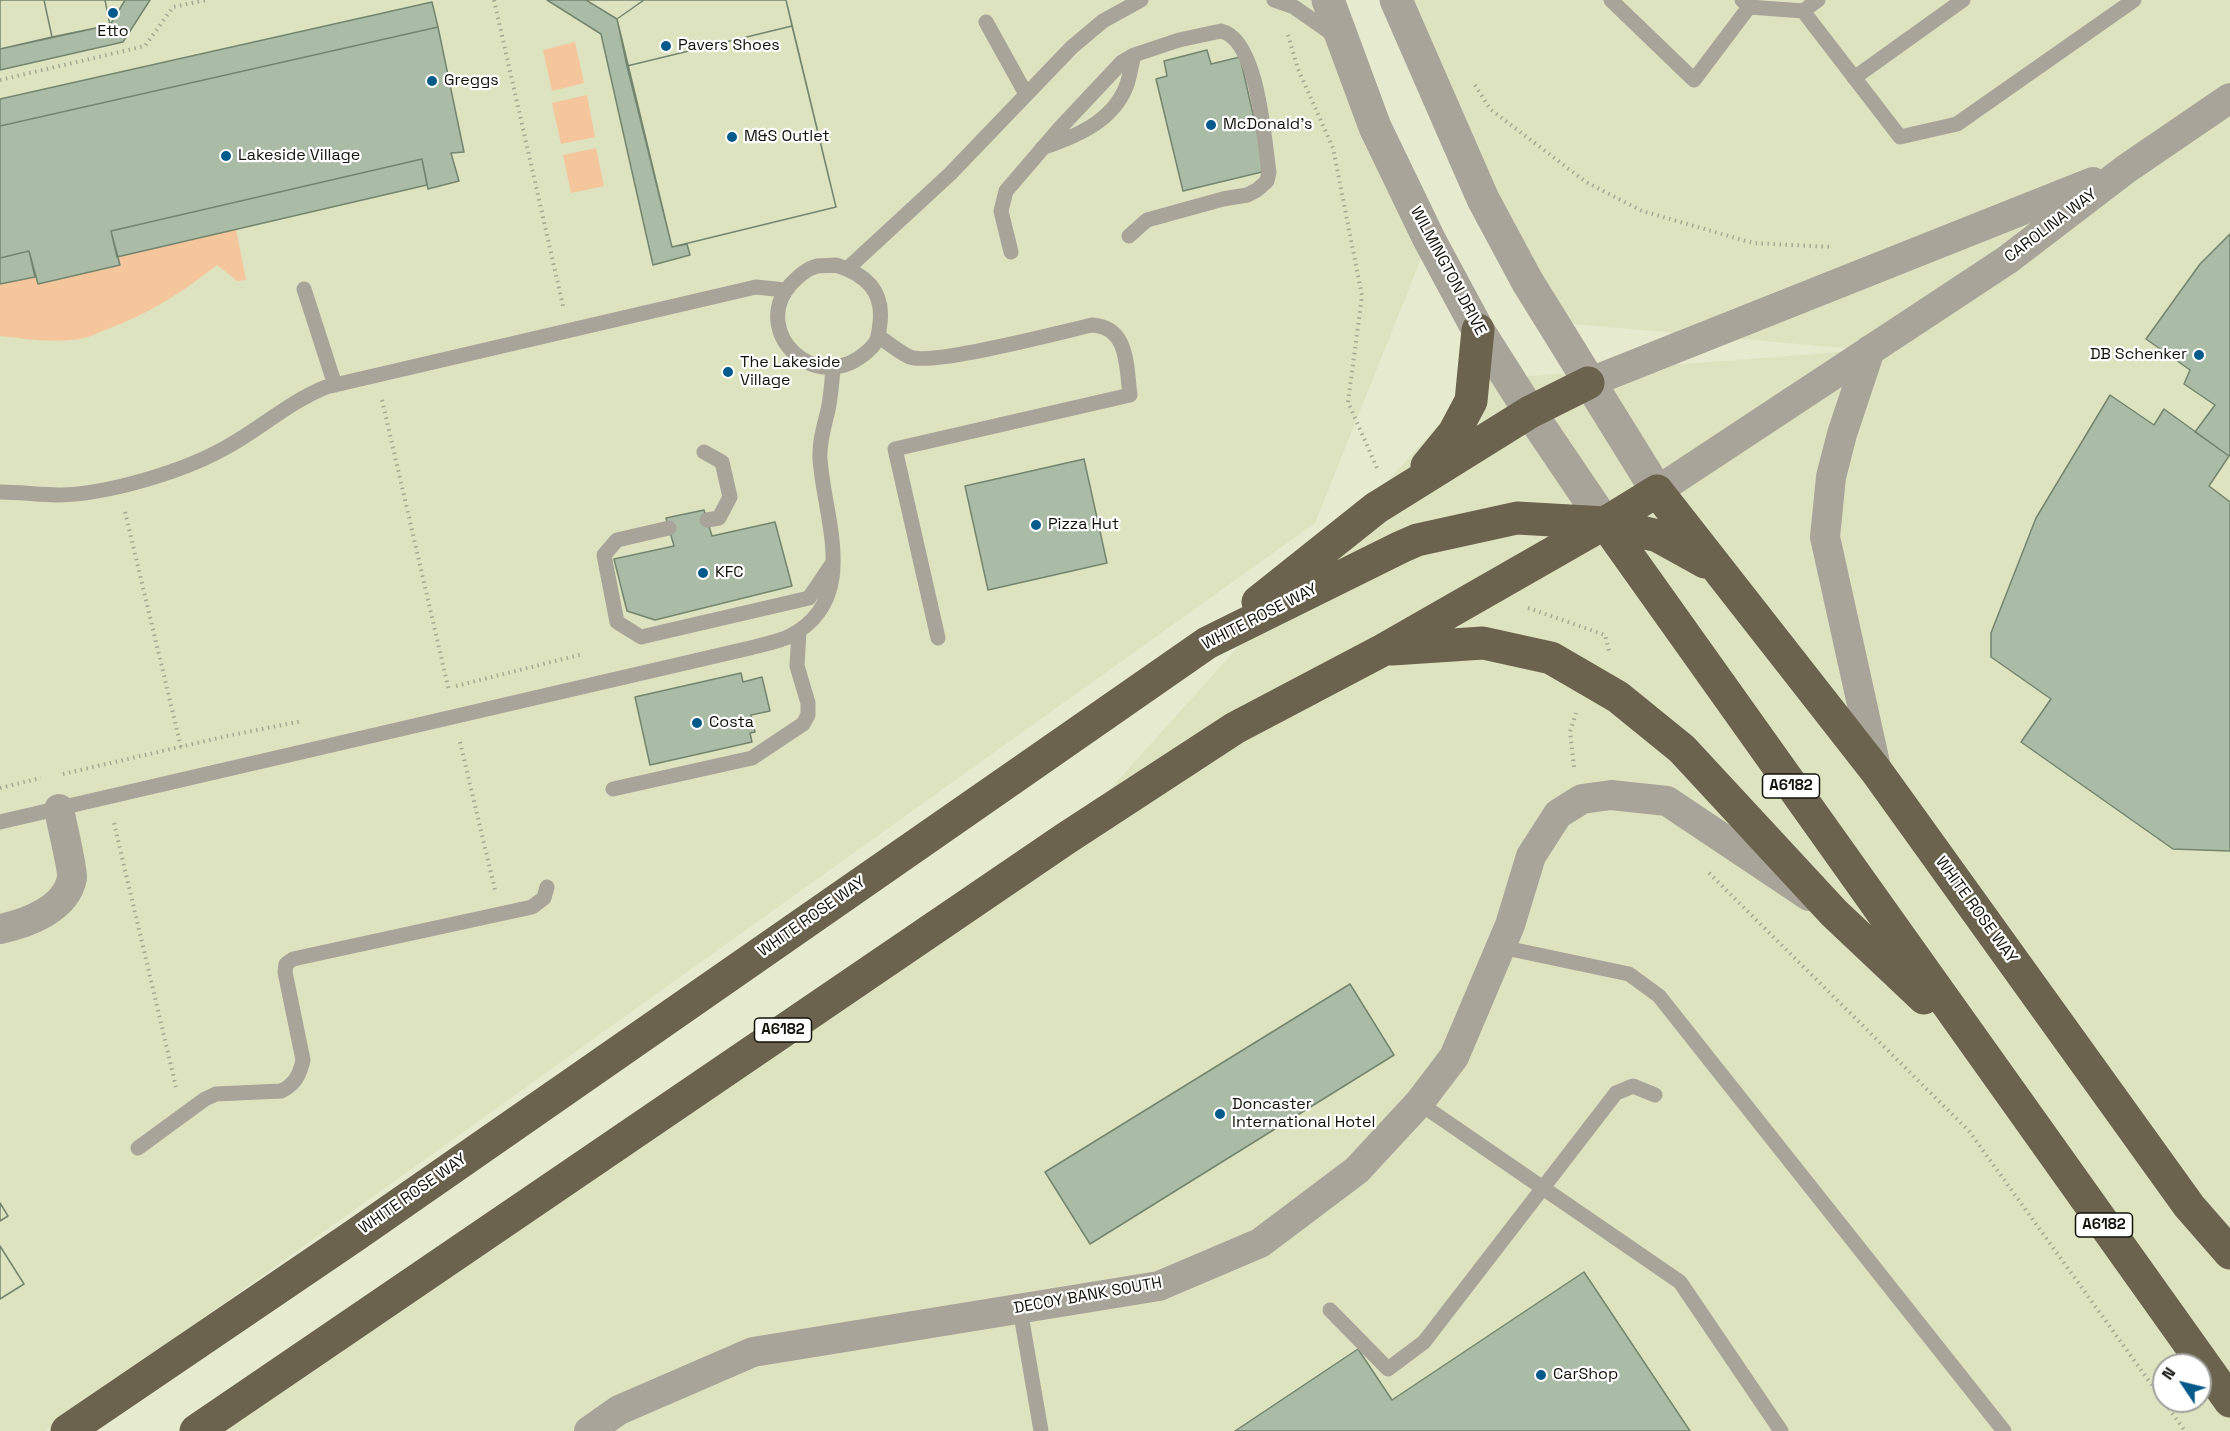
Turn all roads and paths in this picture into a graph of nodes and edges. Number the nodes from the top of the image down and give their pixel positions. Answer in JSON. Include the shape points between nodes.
{"nodes":[{"id":1,"x":206,"y":0,"type":"edge"},
{"id":2,"x":494,"y":0,"type":"edge"},
{"id":3,"x":1140,"y":0,"type":"edge"},
{"id":4,"x":1328,"y":0,"type":"edge"},
{"id":5,"x":1396,"y":0,"type":"edge"},
{"id":6,"x":1611,"y":0,"type":"edge"},
{"id":7,"x":1818,"y":0,"type":"edge"},
{"id":8,"x":1963,"y":0,"type":"edge"},
{"id":9,"x":2134,"y":0,"type":"edge"},
{"id":10,"x":1275,"y":1,"type":"edge"},
{"id":11,"x":1746,"y":4,"type":"edge"},
{"id":12,"x":1803,"y":11,"type":"junction"},
{"id":13,"x":986,"y":22,"type":"dead end"},
{"id":14,"x":1344,"y":42,"type":"junction"},
{"id":15,"x":1134,"y":55,"type":"junction"},
{"id":16,"x":1854,"y":78,"type":"junction"},
{"id":17,"x":0,"y":80,"type":"edge"},
{"id":18,"x":1472,"y":80,"type":"dead end"},
{"id":19,"x":1026,"y":94,"type":"junction"},
{"id":20,"x":2230,"y":98,"type":"edge"},
{"id":21,"x":1042,"y":148,"type":"junction"},
{"id":22,"x":1333,"y":148,"type":"dead end"},
{"id":23,"x":2127,"y":169,"type":"junction"},
{"id":24,"x":1128,"y":236,"type":"dead end"},
{"id":25,"x":1011,"y":252,"type":"dead end"},
{"id":26,"x":847,"y":269,"type":"junction"},
{"id":27,"x":1852,"y":279,"type":"junction"},
{"id":28,"x":304,"y":289,"type":"dead end"},
{"id":29,"x":786,"y":290,"type":"junction"},
{"id":30,"x":569,"y":330,"type":"junction"},
{"id":31,"x":1478,"y":330,"type":"junction"},
{"id":32,"x":879,"y":337,"type":"junction"},
{"id":33,"x":1870,"y":350,"type":"junction"},
{"id":34,"x":833,"y":368,"type":"junction"},
{"id":35,"x":377,"y":376,"type":"junction"},
{"id":36,"x":1588,"y":383,"type":"junction"},
{"id":37,"x":335,"y":386,"type":"junction"},
{"id":38,"x":1530,"y":412,"type":"junction"},
{"id":39,"x":704,"y":452,"type":"dead end"},
{"id":40,"x":119,"y":486,"type":"junction"},
{"id":41,"x":1657,"y":491,"type":"junction"},
{"id":42,"x":0,"y":492,"type":"edge"},
{"id":43,"x":1392,"y":497,"type":"junction"},
{"id":44,"x":707,"y":520,"type":"dead end"},
{"id":45,"x":1605,"y":523,"type":"junction"},
{"id":46,"x":669,"y":528,"type":"dead end"},
{"id":47,"x":834,"y":561,"type":"junction"},
{"id":48,"x":1718,"y":569,"type":"junction"},
{"id":49,"x":799,"y":631,"type":"junction"},
{"id":50,"x":938,"y":638,"type":"dead end"},
{"id":51,"x":1207,"y":642,"type":"junction"},
{"id":52,"x":1383,"y":650,"type":"junction"},
{"id":53,"x":583,"y":654,"type":"dead end"},
{"id":54,"x":448,"y":688,"type":"junction"},
{"id":55,"x":438,"y":690,"type":"dead end"},
{"id":56,"x":454,"y":718,"type":"junction"},
{"id":57,"x":312,"y":719,"type":"dead end"},
{"id":58,"x":180,"y":747,"type":"junction"},
{"id":59,"x":1877,"y":772,"type":"junction"},
{"id":60,"x":62,"y":774,"type":"dead end"},
{"id":61,"x":51,"y":776,"type":"dead end"},
{"id":62,"x":188,"y":780,"type":"junction"},
{"id":63,"x":0,"y":788,"type":"edge"},
{"id":64,"x":613,"y":789,"type":"dead end"},
{"id":65,"x":108,"y":798,"type":"junction"},
{"id":66,"x":59,"y":809,"type":"junction"},
{"id":67,"x":0,"y":822,"type":"edge"},
{"id":68,"x":547,"y":887,"type":"dead end"},
{"id":69,"x":1834,"y":913,"type":"junction"},
{"id":70,"x":500,"y":914,"type":"junction"},
{"id":71,"x":0,"y":929,"type":"edge"},
{"id":72,"x":1505,"y":936,"type":"junction"},
{"id":73,"x":1977,"y":1049,"type":"junction"},
{"id":74,"x":1655,"y":1095,"type":"dead end"},
{"id":75,"x":1419,"y":1103,"type":"junction"},
{"id":76,"x":184,"y":1114,"type":"junction"},
{"id":77,"x":138,"y":1148,"type":"dead end"},
{"id":78,"x":1543,"y":1188,"type":"junction"},
{"id":79,"x":2230,"y":1253,"type":"edge"},
{"id":80,"x":1020,"y":1309,"type":"junction"},
{"id":81,"x":1330,"y":1310,"type":"dead end"},
{"id":82,"x":2230,"y":1401,"type":"edge"},
{"id":83,"x":67,"y":1431,"type":"edge"},
{"id":84,"x":196,"y":1431,"type":"edge"},
{"id":85,"x":589,"y":1431,"type":"edge"},
{"id":86,"x":1041,"y":1431,"type":"edge"},
{"id":87,"x":1780,"y":1431,"type":"edge"},
{"id":88,"x":2004,"y":1431,"type":"edge"}],
"edges":[{"from":1,"to":17,"type":"path","via":[[173,7],[145,46]]},
{"from":2,"to":30,"type":"path"},
{"from":3,"to":19,"type":"lane","via":[[1103,21]]},
{"from":4,"to":14,"type":"street","name":"WILMINGTON DRIVE"},
{"from":5,"to":36,"type":"street","via":[[1482,199]]},
{"from":6,"to":11,"type":"lane","via":[[1694,80]]},
{"from":7,"to":12,"type":"lane"},
{"from":8,"to":16,"type":"lane"},
{"from":9,"to":16,"type":"lane","via":[[1957,124],[1900,137]]},
{"from":10,"to":14,"type":"lane","via":[[1294,7]]},
{"from":10,"to":22,"type":"path","via":[[1298,69]]},
{"from":11,"to":12,"type":"lane"},
{"from":12,"to":16,"type":"lane"},
{"from":13,"to":19,"type":"lane"},
{"from":14,"to":31,"type":"street","name":"WILMINGTON DRIVE","via":[[1375,127]]},
{"from":15,"to":21,"type":"lane","via":[[1122,62]]},
{"from":15,"to":21,"type":"lane","via":[[1119,100],[1079,135]]},
{"from":15,"to":24,"type":"lane","via":[[1179,40],[1229,34],[1244,49],[1251,67],[1269,172],[1267,181],[1247,195],[1147,220]]},
{"from":18,"to":27,"type":"path","via":[[1490,108],[1586,182],[1642,211],[1753,243],[1832,247]]},
{"from":19,"to":26,"type":"lane","via":[[950,174]]},
{"from":20,"to":23,"type":"street","name":"CAROLINA WAY"},
{"from":21,"to":25,"type":"lane","via":[[1006,191],[1002,203]]},
{"from":23,"to":27,"type":"street"},
{"from":23,"to":33,"type":"street","name":"CAROLINA WAY","via":[[2007,261]]},
{"from":26,"to":29,"type":"lane","via":[[818,266],[801,274]]},
{"from":26,"to":32,"type":"lane","via":[[864,278],[876,293],[882,311]]},
{"from":27,"to":36,"type":"street"},
{"from":28,"to":37,"type":"lane"},
{"from":29,"to":30,"type":"lane","via":[[756,287]]},
{"from":29,"to":34,"type":"lane","via":[[778,319],[790,350],[816,366]]},
{"from":30,"to":35,"type":"lane"},
{"from":31,"to":38,"type":"street","name":"WILMINGTON DRIVE"},
{"from":31,"to":43,"type":"highway","via":[[1471,401],[1454,433],[1428,465]]},
{"from":32,"to":34,"type":"lane","via":[[869,351],[850,364]]},
{"from":32,"to":50,"type":"lane","via":[[912,358],[926,358],[1101,326],[1119,338],[1124,348],[1130,394],[895,448]]},
{"from":33,"to":41,"type":"street","name":"CAROLINA WAY"},
{"from":33,"to":59,"type":"street","via":[[1831,477],[1825,537]]},
{"from":34,"to":47,"type":"lane","via":[[820,448]]},
{"from":35,"to":37,"type":"lane"},
{"from":35,"to":54,"type":"path"},
{"from":36,"to":38,"type":"highway"},
{"from":36,"to":41,"type":"street"},
{"from":37,"to":40,"type":"lane","via":[[304,396],[244,437],[201,460]]},
{"from":38,"to":43,"type":"highway"},
{"from":38,"to":45,"type":"street","name":"WILMINGTON DRIVE"},
{"from":39,"to":44,"type":"lane","via":[[722,462],[730,497],[719,518]]},
{"from":40,"to":42,"type":"lane","via":[[59,495]]},
{"from":40,"to":58,"type":"path"},
{"from":41,"to":45,"type":"highway","number":"A6182"},
{"from":41,"to":48,"type":"highway","name":"WHITE ROSE WAY"},
{"from":43,"to":51,"type":"highway"},
{"from":45,"to":48,"type":"highway","name":"WHITE ROSE WAY","via":[[1658,536]]},
{"from":45,"to":51,"type":"highway","name":"WHITE ROSE WAY","via":[[1517,518],[1417,540]]},
{"from":45,"to":52,"type":"highway","number":"A6182"},
{"from":45,"to":73,"type":"highway","number":"A6182"},
{"from":46,"to":47,"type":"lane","via":[[617,540],[604,555],[617,622],[641,637],[809,598]]},
{"from":47,"to":49,"type":"lane","via":[[826,598]]},
{"from":48,"to":59,"type":"highway","name":"WHITE ROSE WAY"},
{"from":49,"to":56,"type":"lane","via":[[779,641]]},
{"from":49,"to":64,"type":"lane","via":[[797,666],[808,703],[803,724],[752,758]]},
{"from":51,"to":83,"type":"highway","name":"WHITE ROSE WAY"},
{"from":52,"to":69,"type":"highway","number":"A6182","via":[[1483,643],[1551,658],[1618,697],[1682,749]]},
{"from":52,"to":84,"type":"highway","number":"A6182","via":[[1235,728],[1065,839]]},
{"from":53,"to":54,"type":"path"},
{"from":54,"to":55,"type":"path"},
{"from":54,"to":56,"type":"path"},
{"from":56,"to":62,"type":"lane"},
{"from":56,"to":70,"type":"path"},
{"from":57,"to":58,"type":"path"},
{"from":58,"to":60,"type":"path"},
{"from":58,"to":62,"type":"path"},
{"from":59,"to":79,"type":"highway","name":"WHITE ROSE WAY","via":[[2189,1206]]},
{"from":61,"to":63,"type":"path"},
{"from":62,"to":65,"type":"lane"},
{"from":65,"to":66,"type":"lane"},
{"from":65,"to":76,"type":"path"},
{"from":66,"to":67,"type":"lane"},
{"from":66,"to":71,"type":"street","via":[[72,876],[65,897],[47,912]]},
{"from":68,"to":70,"type":"lane","via":[[539,904]]},
{"from":69,"to":72,"type":"street","name":"DECOY BANK SOUTH","via":[[1667,801],[1611,795],[1582,799],[1558,814],[1531,856]]},
{"from":69,"to":73,"type":"highway","number":"A6182"},
{"from":70,"to":76,"type":"lane","via":[[293,959],[286,964],[285,972],[303,1060],[296,1079],[281,1091],[216,1094]]},
{"from":72,"to":75,"type":"street","name":"DECOY BANK SOUTH","via":[[1454,1057]]},
{"from":72,"to":88,"type":"lane","via":[[1629,974],[1659,996]]},
{"from":73,"to":82,"type":"highway","number":"A6182"},
{"from":74,"to":78,"type":"lane","via":[[1633,1086],[1616,1093]]},
{"from":75,"to":78,"type":"lane"},
{"from":75,"to":80,"type":"street","name":"DECOY BANK SOUTH","via":[[1357,1170],[1260,1243],[1159,1286]]},
{"from":76,"to":77,"type":"lane"},
{"from":78,"to":81,"type":"lane","via":[[1424,1342],[1388,1369]]},
{"from":78,"to":87,"type":"lane","via":[[1680,1282]]},
{"from":80,"to":85,"type":"street","name":"DECOY BANK SOUTH","via":[[753,1352],[619,1410]]},
{"from":80,"to":86,"type":"lane"}]}
